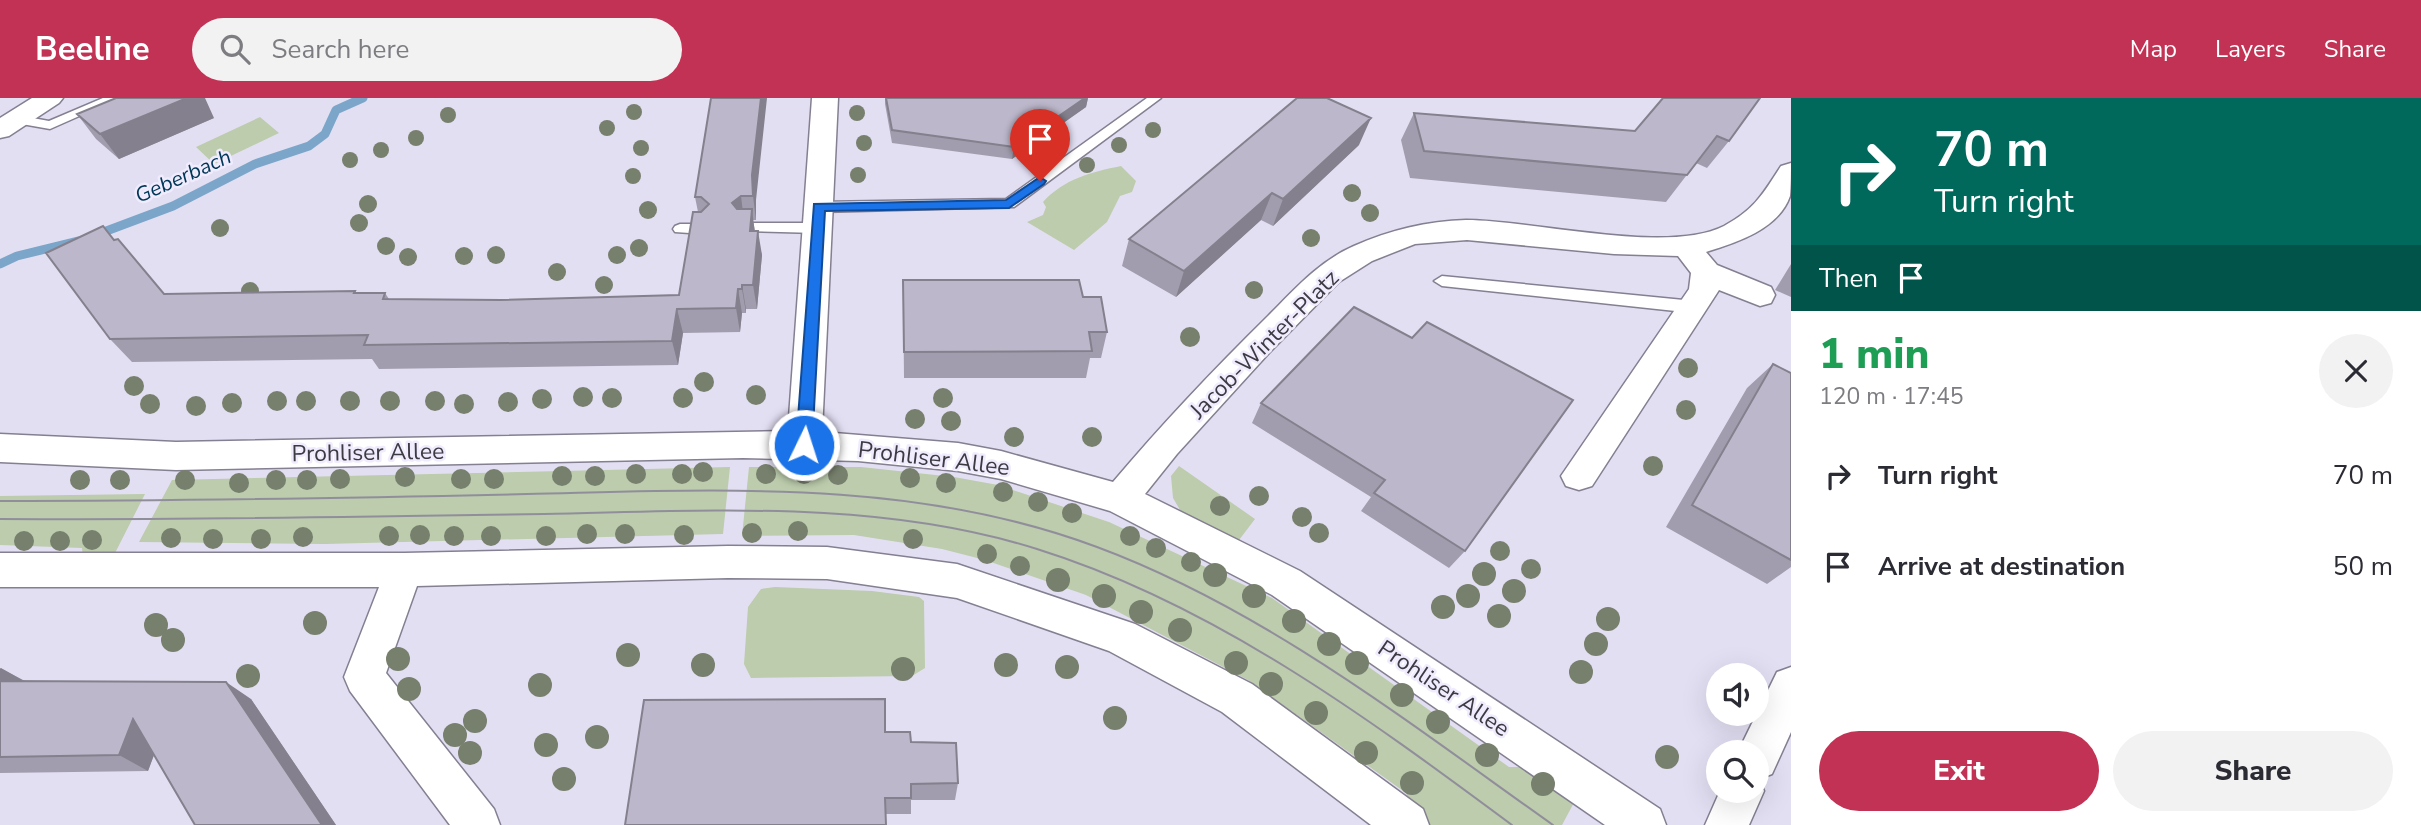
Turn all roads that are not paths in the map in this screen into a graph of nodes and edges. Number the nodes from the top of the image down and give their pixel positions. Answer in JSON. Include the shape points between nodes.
{"nodes":[{"id":1,"x":50,"y":98,"type":"edge"},
{"id":2,"x":114,"y":98,"type":"edge"},
{"id":3,"x":825,"y":98,"type":"edge"},
{"id":4,"x":1155,"y":98,"type":"edge"},
{"id":5,"x":8,"y":124,"type":"edge"},
{"id":6,"x":1791,"y":172,"type":"edge"},
{"id":7,"x":818,"y":218,"type":"junction"},
{"id":8,"x":747,"y":228,"type":"edge"},
{"id":9,"x":680,"y":229,"type":"dead end"},
{"id":10,"x":704,"y":229,"type":"edge"},
{"id":11,"x":1686,"y":246,"type":"junction"},
{"id":12,"x":1706,"y":271,"type":"junction"},
{"id":13,"x":1442,"y":281,"type":"dead end"},
{"id":14,"x":1760,"y":295,"type":"dead end"},
{"id":15,"x":1694,"y":307,"type":"junction"},
{"id":16,"x":804,"y":445,"type":"junction"},
{"id":17,"x":0,"y":448,"type":"edge"},
{"id":18,"x":1579,"y":476,"type":"dead end"},
{"id":19,"x":1120,"y":499,"type":"junction"},
{"id":20,"x":0,"y":570,"type":"edge"},
{"id":21,"x":404,"y":570,"type":"junction"},
{"id":22,"x":1791,"y":686,"type":"edge"},
{"id":23,"x":1766,"y":740,"type":"edge"},
{"id":24,"x":1737,"y":803,"type":"edge"},
{"id":25,"x":478,"y":825,"type":"edge"},
{"id":26,"x":1407,"y":825,"type":"edge"},
{"id":27,"x":1644,"y":825,"type":"edge"},
{"id":28,"x":1727,"y":825,"type":"edge"}],
"edges":[{"from":1,"to":5,"type":"street"},
{"from":2,"to":5,"type":"lane","via":[[50,125]]},
{"from":3,"to":7,"type":"street"},
{"from":4,"to":7,"type":"lane","via":[[1009,204]]},
{"from":6,"to":11,"type":"street","name":"Jacob-Winter-Platz","via":[[1769,208],[1732,233]]},
{"from":7,"to":8,"type":"lane"},
{"from":7,"to":16,"type":"street"},
{"from":9,"to":10,"type":"lane"},
{"from":11,"to":12,"type":"street"},
{"from":11,"to":19,"type":"street","name":"Jacob-Winter-Platz","via":[[1467,230],[1411,235],[1362,254],[1328,275],[1258,345]]},
{"from":12,"to":14,"type":"street"},
{"from":12,"to":15,"type":"street","via":[[1704,290]]},
{"from":13,"to":15,"type":"lane"},
{"from":15,"to":18,"type":"street"},
{"from":16,"to":17,"type":"street","name":"Prohliser Allee","via":[[176,456]]},
{"from":16,"to":19,"type":"street","name":"Prohliser Allee","via":[[958,457],[1048,476]]},
{"from":19,"to":27,"type":"street","name":"Prohliser Allee","via":[[1286,583]]},
{"from":20,"to":21,"type":"street"},
{"from":21,"to":25,"type":"street","via":[[363,677]]},
{"from":21,"to":26,"type":"street","via":[[728,562],[827,564],[957,581],[1121,637],[1237,698]]},
{"from":22,"to":23,"type":"street"},
{"from":24,"to":28,"type":"street"}]}
